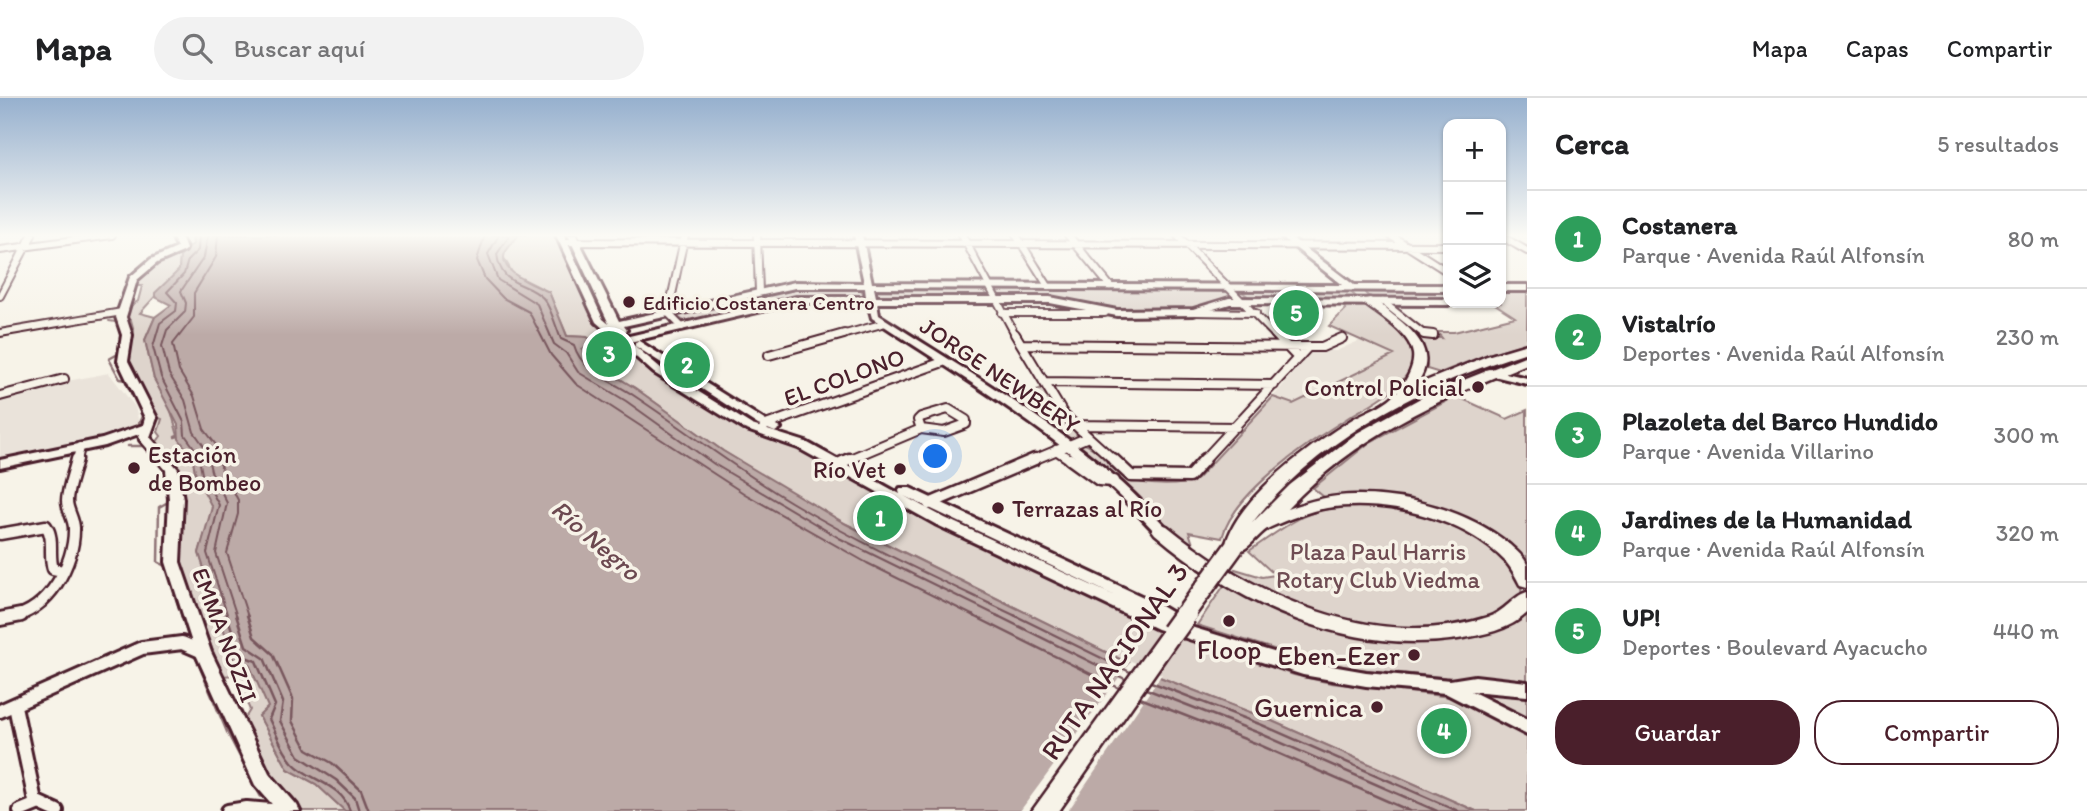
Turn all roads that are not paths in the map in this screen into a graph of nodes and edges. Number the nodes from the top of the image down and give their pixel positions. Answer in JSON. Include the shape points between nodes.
{"nodes":[{"id":1,"x":13,"y":268,"type":"edge"},
{"id":2,"x":146,"y":268,"type":"edge"},
{"id":3,"x":579,"y":268,"type":"edge"},
{"id":4,"x":678,"y":268,"type":"edge"},
{"id":5,"x":758,"y":268,"type":"edge"},
{"id":6,"x":865,"y":268,"type":"edge"},
{"id":7,"x":980,"y":268,"type":"edge"},
{"id":8,"x":1037,"y":268,"type":"edge"},
{"id":9,"x":1095,"y":268,"type":"edge"},
{"id":10,"x":1212,"y":268,"type":"edge"},
{"id":11,"x":1326,"y":268,"type":"edge"},
{"id":12,"x":3,"y":284,"type":"edge"},
{"id":13,"x":868,"y":285,"type":"junction"},
{"id":14,"x":989,"y":286,"type":"junction"},
{"id":15,"x":1048,"y":286,"type":"junction"},
{"id":16,"x":1110,"y":286,"type":"junction"},
{"id":17,"x":1231,"y":287,"type":"junction"},
{"id":18,"x":1352,"y":288,"type":"junction"},
{"id":19,"x":1443,"y":288,"type":"edge"},
{"id":20,"x":1506,"y":288,"type":"edge"},
{"id":21,"x":1527,"y":288,"type":"edge"},
{"id":22,"x":759,"y":292,"type":"junction"},
{"id":23,"x":0,"y":296,"type":"edge"},
{"id":24,"x":871,"y":299,"type":"junction"},
{"id":25,"x":995,"y":300,"type":"junction"},
{"id":26,"x":1244,"y":300,"type":"junction"},
{"id":27,"x":1376,"y":302,"type":"junction"},
{"id":28,"x":1443,"y":302,"type":"edge"},
{"id":29,"x":668,"y":313,"type":"junction"},
{"id":30,"x":1002,"y":313,"type":"junction"},
{"id":31,"x":1105,"y":313,"type":"junction"},
{"id":32,"x":1194,"y":313,"type":"junction"},
{"id":33,"x":1256,"y":313,"type":"junction"},
{"id":34,"x":121,"y":314,"type":"junction"},
{"id":35,"x":885,"y":323,"type":"junction"},
{"id":36,"x":612,"y":326,"type":"junction"},
{"id":37,"x":681,"y":327,"type":"junction"},
{"id":38,"x":1433,"y":335,"type":"dead end"},
{"id":39,"x":0,"y":336,"type":"edge"},
{"id":40,"x":1342,"y":338,"type":"dead end"},
{"id":41,"x":630,"y":340,"type":"junction"},
{"id":42,"x":1023,"y":344,"type":"junction"},
{"id":43,"x":1288,"y":346,"type":"junction"},
{"id":44,"x":1308,"y":347,"type":"junction"},
{"id":45,"x":1527,"y":348,"type":"edge"},
{"id":46,"x":769,"y":355,"type":"dead end"},
{"id":47,"x":1298,"y":358,"type":"junction"},
{"id":48,"x":1527,"y":359,"type":"edge"},
{"id":49,"x":943,"y":362,"type":"junction"},
{"id":50,"x":1489,"y":372,"type":"junction"},
{"id":51,"x":64,"y":380,"type":"dead end"},
{"id":52,"x":1527,"y":381,"type":"edge"},
{"id":53,"x":1044,"y":382,"type":"junction"},
{"id":54,"x":1274,"y":384,"type":"junction"},
{"id":55,"x":0,"y":396,"type":"edge"},
{"id":56,"x":1395,"y":403,"type":"junction"},
{"id":57,"x":1074,"y":425,"type":"junction"},
{"id":58,"x":1236,"y":427,"type":"junction"},
{"id":59,"x":763,"y":428,"type":"junction"},
{"id":60,"x":921,"y":429,"type":"junction"},
{"id":61,"x":148,"y":434,"type":"junction"},
{"id":62,"x":1086,"y":438,"type":"junction"},
{"id":63,"x":1069,"y":445,"type":"junction"},
{"id":64,"x":80,"y":450,"type":"junction"},
{"id":65,"x":1056,"y":450,"type":"junction"},
{"id":66,"x":841,"y":461,"type":"junction"},
{"id":67,"x":0,"y":464,"type":"edge"},
{"id":68,"x":0,"y":470,"type":"edge"},
{"id":69,"x":1115,"y":480,"type":"junction"},
{"id":70,"x":926,"y":507,"type":"junction"},
{"id":71,"x":1262,"y":524,"type":"junction"},
{"id":72,"x":1161,"y":530,"type":"joint"},
{"id":73,"x":0,"y":534,"type":"edge"},
{"id":74,"x":1234,"y":547,"type":"junction"},
{"id":75,"x":63,"y":571,"type":"junction"},
{"id":76,"x":1527,"y":580,"type":"edge"},
{"id":77,"x":1527,"y":599,"type":"edge"},
{"id":78,"x":0,"y":619,"type":"edge"},
{"id":79,"x":202,"y":652,"type":"junction"},
{"id":80,"x":1450,"y":687,"type":"junction"},
{"id":81,"x":1527,"y":689,"type":"edge"},
{"id":82,"x":15,"y":706,"type":"junction"},
{"id":83,"x":0,"y":711,"type":"edge"},
{"id":84,"x":1527,"y":727,"type":"edge"},
{"id":85,"x":37,"y":804,"type":"junction"},
{"id":86,"x":20,"y":811,"type":"edge"},
{"id":87,"x":57,"y":811,"type":"edge"},
{"id":88,"x":228,"y":811,"type":"edge"},
{"id":89,"x":283,"y":811,"type":"edge"},
{"id":90,"x":290,"y":811,"type":"edge"},
{"id":91,"x":1044,"y":811,"type":"edge"}],
"edges":[{"from":1,"to":12,"type":"street"},
{"from":2,"to":34,"type":"main road","via":[[133,279]]},
{"from":3,"to":36,"type":"main road","via":[[596,315]]},
{"from":4,"to":29,"type":"street"},
{"from":5,"to":22,"type":"street"},
{"from":6,"to":13,"type":"main road","name":"JORGE NEWBERY"},
{"from":7,"to":14,"type":"street"},
{"from":8,"to":15,"type":"street"},
{"from":9,"to":16,"type":"street"},
{"from":10,"to":17,"type":"street"},
{"from":11,"to":18,"type":"main road"},
{"from":12,"to":23,"type":"street"},
{"from":13,"to":14,"type":"main road"},
{"from":13,"to":22,"type":"main road","via":[[795,285]]},
{"from":13,"to":24,"type":"main road","name":"JORGE NEWBERY"},
{"from":14,"to":15,"type":"main road"},
{"from":14,"to":25,"type":"street"},
{"from":15,"to":16,"type":"main road"},
{"from":16,"to":17,"type":"main road"},
{"from":17,"to":18,"type":"main road"},
{"from":17,"to":26,"type":"street"},
{"from":18,"to":19,"type":"main road"},
{"from":18,"to":27,"type":"main road"},
{"from":20,"to":21,"type":"main road"},
{"from":22,"to":29,"type":"main road"},
{"from":24,"to":25,"type":"main road"},
{"from":24,"to":35,"type":"main road","name":"JORGE NEWBERY","via":[[875,316]]},
{"from":24,"to":37,"type":"main road","via":[[796,300]]},
{"from":25,"to":30,"type":"street"},
{"from":25,"to":31,"type":"main road","via":[[1050,300]]},
{"from":26,"to":27,"type":"main road"},
{"from":26,"to":32,"type":"main road","via":[[1229,300]]},
{"from":26,"to":33,"type":"street"},
{"from":27,"to":28,"type":"main road"},
{"from":27,"to":38,"type":"street","via":[[1425,335]]},
{"from":27,"to":56,"type":"highway","via":[[1411,337],[1420,353],[1421,368]]},
{"from":29,"to":36,"type":"main road"},
{"from":29,"to":37,"type":"street"},
{"from":30,"to":31,"type":"street"},
{"from":30,"to":42,"type":"street"},
{"from":31,"to":32,"type":"main road"},
{"from":32,"to":33,"type":"street"},
{"from":33,"to":43,"type":"street"},
{"from":34,"to":39,"type":"street"},
{"from":34,"to":61,"type":"main road","name":"EMMA NOZZI","via":[[127,335],[123,361],[151,418]]},
{"from":35,"to":46,"type":"street"},
{"from":35,"to":49,"type":"main road","name":"JORGE NEWBERY"},
{"from":36,"to":41,"type":"main road"},
{"from":37,"to":41,"type":"main road"},
{"from":40,"to":44,"type":"street","via":[[1322,347]]},
{"from":41,"to":59,"type":"main road","via":[[658,371],[748,427]]},
{"from":42,"to":43,"type":"street"},
{"from":42,"to":53,"type":"street"},
{"from":43,"to":44,"type":"street"},
{"from":43,"to":47,"type":"street"},
{"from":44,"to":47,"type":"street"},
{"from":45,"to":56,"type":"highway","name":"RUTA NACIONAL 3","via":[[1447,376]]},
{"from":47,"to":54,"type":"street"},
{"from":48,"to":50,"type":"highway","name":"RUTA NACIONAL 3"},
{"from":49,"to":59,"type":"street","name":"EL COLONO"},
{"from":49,"to":63,"type":"main road","name":"JORGE NEWBERY"},
{"from":50,"to":52,"type":"main road"},
{"from":50,"to":71,"type":"highway","name":"RUTA NACIONAL 3","via":[[1362,436],[1296,489]]},
{"from":51,"to":55,"type":"street"},
{"from":53,"to":54,"type":"street"},
{"from":53,"to":57,"type":"street"},
{"from":54,"to":58,"type":"street"},
{"from":56,"to":74,"type":"highway","name":"RUTA NACIONAL 3","via":[[1346,430],[1280,482],[1247,517],[1236,533]]},
{"from":57,"to":58,"type":"street"},
{"from":57,"to":62,"type":"street"},
{"from":58,"to":62,"type":"street","via":[[1189,477],[1131,476]]},
{"from":59,"to":66,"type":"main road"},
{"from":60,"to":60,"type":"street","via":[[947,433],[966,420],[954,411],[938,410],[918,420]]},
{"from":60,"to":66,"type":"street"},
{"from":61,"to":64,"type":"main road"},
{"from":61,"to":79,"type":"main road","name":"EMMA NOZZI","via":[[172,468],[176,499],[173,562]]},
{"from":62,"to":63,"type":"street"},
{"from":63,"to":65,"type":"street"},
{"from":63,"to":69,"type":"main road","name":"JORGE NEWBERY"},
{"from":64,"to":67,"type":"main road"},
{"from":64,"to":68,"type":"main road"},
{"from":64,"to":75,"type":"street","via":[[67,502],[74,539]]},
{"from":65,"to":69,"type":"street","name":"JORGE NEWBERY","via":[[1099,480]]},
{"from":65,"to":70,"type":"street"},
{"from":66,"to":70,"type":"main road"},
{"from":69,"to":72,"type":"main road","name":"JORGE NEWBERY"},
{"from":70,"to":80,"type":"main road","via":[[1163,625],[1303,668]]},
{"from":71,"to":74,"type":"highway","name":"RUTA NACIONAL 3"},
{"from":71,"to":76,"type":"highway","via":[[1330,502],[1396,504],[1467,527],[1502,549]]},
{"from":72,"to":77,"type":"highway","via":[[1204,564],[1271,601],[1372,631],[1466,631],[1513,615]]},
{"from":73,"to":75,"type":"street","via":[[46,526],[52,538],[50,564]]},
{"from":74,"to":91,"type":"highway","name":"RUTA NACIONAL 3","bridge":true},
{"from":75,"to":78,"type":"street","via":[[37,607],[24,615]]},
{"from":79,"to":82,"type":"street","via":[[181,643],[137,648]]},
{"from":79,"to":90,"type":"main road","name":"EMMA NOZZI","via":[[262,779]]},
{"from":80,"to":81,"type":"main road","via":[[1475,682]]},
{"from":80,"to":84,"type":"main road"},
{"from":82,"to":83,"type":"street"},
{"from":82,"to":85,"type":"street"},
{"from":85,"to":86,"type":"street"},
{"from":85,"to":87,"type":"street"},
{"from":88,"to":89,"type":"street"}]}
